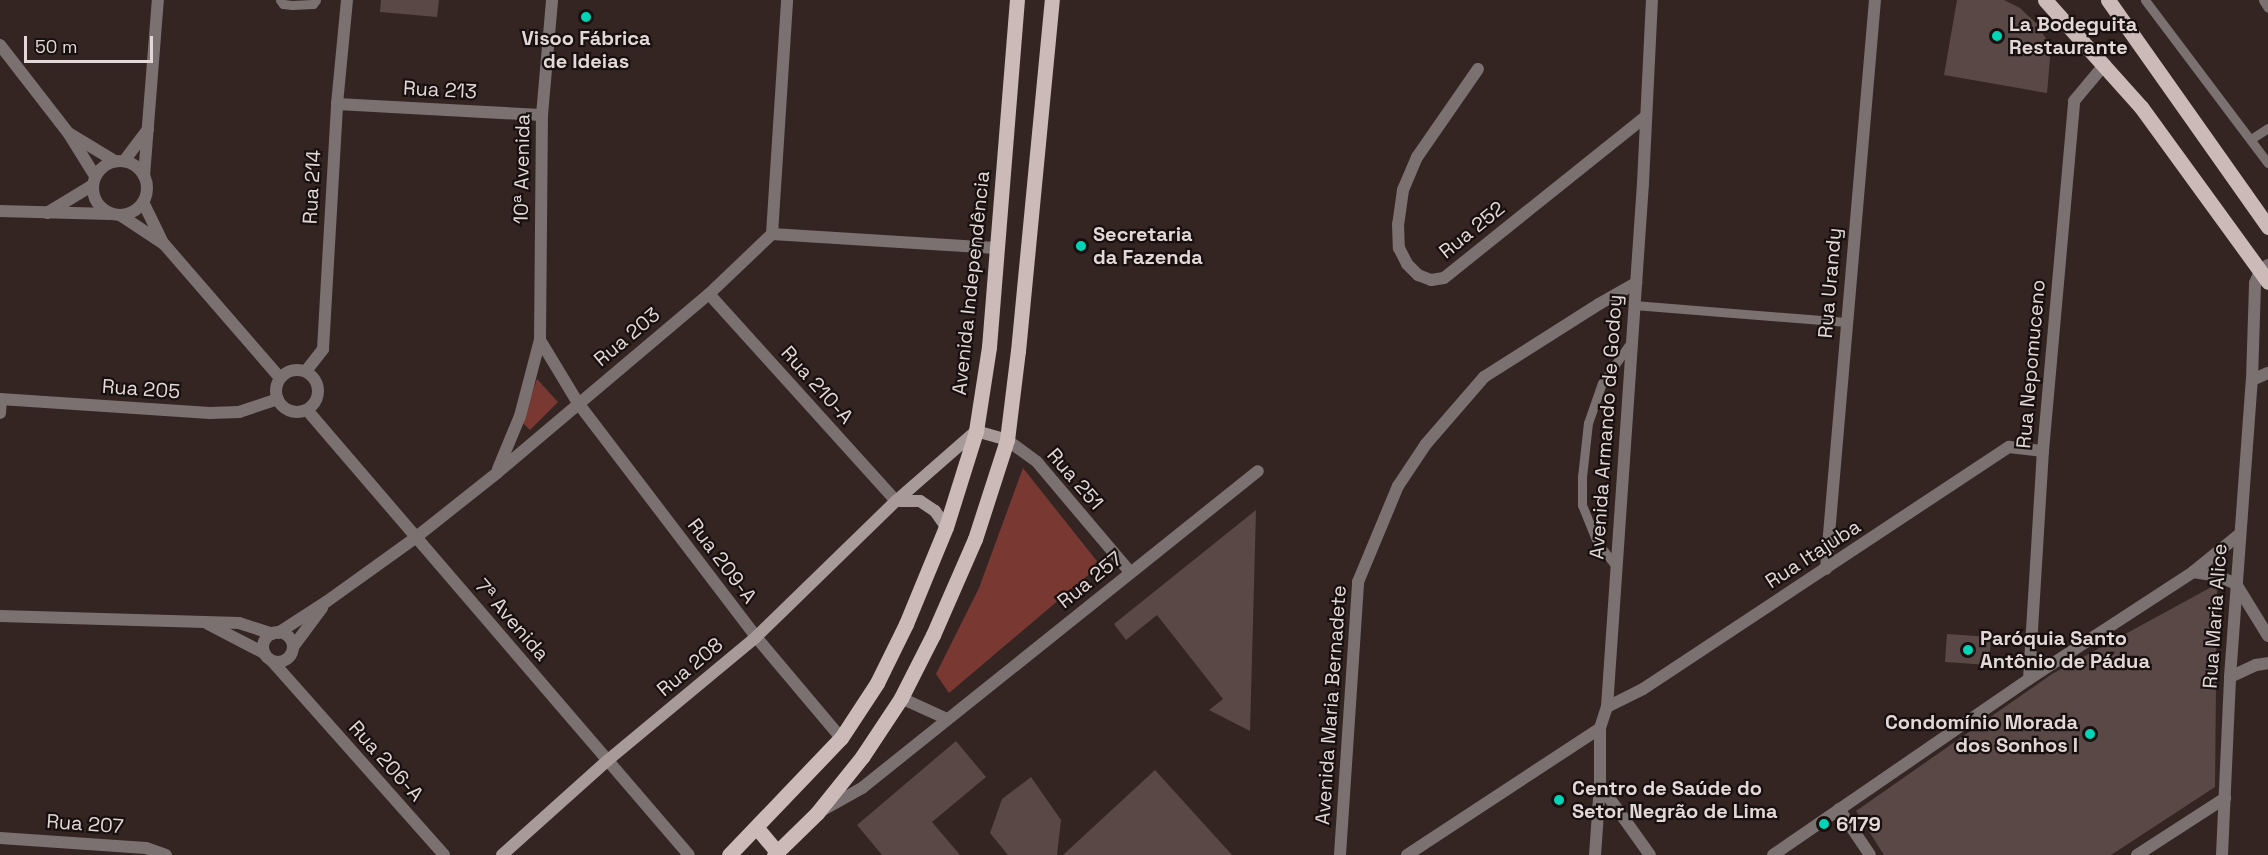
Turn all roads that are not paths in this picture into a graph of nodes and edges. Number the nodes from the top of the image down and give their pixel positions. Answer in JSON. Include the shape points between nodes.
{"nodes":[{"id":1,"x":158,"y":0,"type":"edge"},
{"id":2,"x":280,"y":0,"type":"edge"},
{"id":3,"x":316,"y":0,"type":"edge"},
{"id":4,"x":347,"y":0,"type":"edge"},
{"id":5,"x":552,"y":0,"type":"edge"},
{"id":6,"x":787,"y":0,"type":"edge"},
{"id":7,"x":1017,"y":0,"type":"edge"},
{"id":8,"x":1052,"y":0,"type":"edge"},
{"id":9,"x":1652,"y":0,"type":"edge"},
{"id":10,"x":1875,"y":0,"type":"edge"},
{"id":11,"x":2045,"y":0,"type":"edge"},
{"id":12,"x":2108,"y":0,"type":"edge"},
{"id":13,"x":2263,"y":0,"type":"edge"},
{"id":14,"x":2147,"y":1,"type":"edge"},
{"id":15,"x":2268,"y":8,"type":"edge"},
{"id":16,"x":0,"y":45,"type":"edge"},
{"id":17,"x":2105,"y":64,"type":"junction"},
{"id":18,"x":1478,"y":69,"type":"dead end"},
{"id":19,"x":337,"y":104,"type":"junction"},
{"id":20,"x":542,"y":115,"type":"junction"},
{"id":21,"x":1646,"y":116,"type":"junction"},
{"id":22,"x":148,"y":128,"type":"junction"},
{"id":23,"x":2268,"y":128,"type":"edge"},
{"id":24,"x":69,"y":134,"type":"junction"},
{"id":25,"x":2251,"y":139,"type":"junction"},
{"id":26,"x":120,"y":161,"type":"junction"},
{"id":27,"x":2268,"y":163,"type":"edge"},
{"id":28,"x":144,"y":176,"type":"junction"},
{"id":29,"x":94,"y":181,"type":"junction"},
{"id":30,"x":143,"y":202,"type":"junction"},
{"id":31,"x":0,"y":211,"type":"edge"},
{"id":32,"x":46,"y":214,"type":"junction"},
{"id":33,"x":116,"y":215,"type":"junction"},
{"id":34,"x":2268,"y":227,"type":"edge"},
{"id":35,"x":772,"y":234,"type":"junction"},
{"id":36,"x":164,"y":244,"type":"junction"},
{"id":37,"x":996,"y":248,"type":"junction"},
{"id":38,"x":2265,"y":273,"type":"edge"},
{"id":39,"x":1636,"y":283,"type":"junction"},
{"id":40,"x":709,"y":294,"type":"junction"},
{"id":41,"x":1634,"y":305,"type":"junction"},
{"id":42,"x":1846,"y":322,"type":"junction"},
{"id":43,"x":540,"y":340,"type":"junction"},
{"id":44,"x":1631,"y":342,"type":"junction"},
{"id":45,"x":306,"y":371,"type":"junction"},
{"id":46,"x":2268,"y":373,"type":"edge"},
{"id":47,"x":280,"y":378,"type":"junction"},
{"id":48,"x":2252,"y":380,"type":"junction"},
{"id":49,"x":1,"y":399,"type":"edge"},
{"id":50,"x":278,"y":399,"type":"junction"},
{"id":51,"x":578,"y":403,"type":"junction"},
{"id":52,"x":307,"y":410,"type":"junction"},
{"id":53,"x":0,"y":413,"type":"edge"},
{"id":54,"x":976,"y":431,"type":"junction"},
{"id":55,"x":1007,"y":440,"type":"junction"},
{"id":56,"x":2043,"y":451,"type":"junction"},
{"id":57,"x":1258,"y":471,"type":"dead end"},
{"id":58,"x":496,"y":472,"type":"junction"},
{"id":59,"x":896,"y":501,"type":"junction"},
{"id":60,"x":946,"y":527,"type":"junction"},
{"id":61,"x":2240,"y":534,"type":"junction"},
{"id":62,"x":415,"y":538,"type":"junction"},
{"id":63,"x":1615,"y":566,"type":"junction"},
{"id":64,"x":1826,"y":569,"type":"junction"},
{"id":65,"x":1130,"y":572,"type":"junction"},
{"id":66,"x":2193,"y":572,"type":"junction"},
{"id":67,"x":2236,"y":584,"type":"junction"},
{"id":68,"x":326,"y":602,"type":"junction"},
{"id":69,"x":0,"y":616,"type":"edge"},
{"id":70,"x":205,"y":622,"type":"junction"},
{"id":71,"x":275,"y":633,"type":"junction"},
{"id":72,"x":2268,"y":636,"type":"edge"},
{"id":73,"x":756,"y":637,"type":"junction"},
{"id":74,"x":290,"y":652,"type":"junction"},
{"id":75,"x":268,"y":657,"type":"junction"},
{"id":76,"x":2268,"y":663,"type":"edge"},
{"id":77,"x":2230,"y":677,"type":"junction"},
{"id":78,"x":2029,"y":679,"type":"junction"},
{"id":79,"x":299,"y":694,"type":"junction"},
{"id":80,"x":901,"y":698,"type":"junction"},
{"id":81,"x":1607,"y":707,"type":"junction"},
{"id":82,"x":947,"y":719,"type":"junction"},
{"id":83,"x":1600,"y":728,"type":"junction"},
{"id":84,"x":841,"y":738,"type":"junction"},
{"id":85,"x":608,"y":760,"type":"junction"},
{"id":86,"x":1600,"y":785,"type":"junction"},
{"id":87,"x":2225,"y":798,"type":"junction"},
{"id":88,"x":1839,"y":809,"type":"junction"},
{"id":89,"x":817,"y":813,"type":"junction"},
{"id":90,"x":757,"y":828,"type":"junction"},
{"id":91,"x":0,"y":838,"type":"edge"},
{"id":92,"x":776,"y":854,"type":"edge"},
{"id":93,"x":166,"y":855,"type":"edge"},
{"id":94,"x":444,"y":855,"type":"edge"},
{"id":95,"x":502,"y":855,"type":"edge"},
{"id":96,"x":689,"y":855,"type":"edge"},
{"id":97,"x":729,"y":855,"type":"edge"},
{"id":98,"x":1340,"y":855,"type":"edge"},
{"id":99,"x":1407,"y":855,"type":"edge"},
{"id":100,"x":1595,"y":855,"type":"edge"},
{"id":101,"x":1650,"y":855,"type":"edge"},
{"id":102,"x":1773,"y":855,"type":"edge"},
{"id":103,"x":1870,"y":855,"type":"edge"},
{"id":104,"x":2137,"y":855,"type":"edge"},
{"id":105,"x":2222,"y":855,"type":"edge"}],
"edges":[{"from":1,"to":22,"type":"street"},
{"from":2,"to":3,"type":"lane","via":[[292,5],[313,4]]},
{"from":4,"to":19,"type":"street","name":"Rua 214"},
{"from":5,"to":20,"type":"street","name":"10ª Avenida"},
{"from":6,"to":35,"type":"street"},
{"from":7,"to":37,"type":"main road","name":"Avenida Independência"},
{"from":8,"to":55,"type":"main road"},
{"from":9,"to":21,"type":"street","name":"Avenida Armando de Godoy"},
{"from":10,"to":42,"type":"street","name":"Rua Urandy"},
{"from":11,"to":17,"type":"main road"},
{"from":12,"to":34,"type":"main road"},
{"from":13,"to":15,"type":"lane"},
{"from":14,"to":25,"type":"lane"},
{"from":16,"to":24,"type":"street"},
{"from":17,"to":38,"type":"main road"},
{"from":17,"to":56,"type":"street","name":"Rua Nepomuceno","via":[[2074,101]]},
{"from":18,"to":21,"type":"street","name":"Rua 252","via":[[1417,157],[1403,190],[1399,248],[1418,275],[1431,280],[1444,278]]},
{"from":19,"to":20,"type":"street","name":"Rua 213"},
{"from":19,"to":45,"type":"street","name":"Rua 214","via":[[323,350]]},
{"from":20,"to":43,"type":"street","name":"10ª Avenida"},
{"from":21,"to":39,"type":"street","name":"Avenida Armando de Godoy"},
{"from":22,"to":26,"type":"street"},
{"from":22,"to":28,"type":"street"},
{"from":23,"to":25,"type":"lane"},
{"from":24,"to":26,"type":"street"},
{"from":24,"to":29,"type":"street"},
{"from":25,"to":27,"type":"lane"},
{"from":26,"to":28,"type":"street","via":[[139,169]]},
{"from":26,"to":29,"type":"street","via":[[107,164]]},
{"from":28,"to":30,"type":"street","via":[[147,184]]},
{"from":29,"to":32,"type":"street"},
{"from":29,"to":33,"type":"street","via":[[97,203]]},
{"from":30,"to":33,"type":"street","via":[[129,214]]},
{"from":30,"to":36,"type":"street"},
{"from":31,"to":32,"type":"street"},
{"from":32,"to":33,"type":"street"},
{"from":33,"to":36,"type":"street"},
{"from":35,"to":37,"type":"street"},
{"from":35,"to":40,"type":"street","name":"Rua 203"},
{"from":36,"to":47,"type":"street"},
{"from":37,"to":54,"type":"main road","name":"Avenida Independência","via":[[989,347]]},
{"from":38,"to":48,"type":"street","name":"Rua Maria Alice","via":[[2255,283]]},
{"from":39,"to":41,"type":"street","name":"Avenida Armando de Godoy"},
{"from":39,"to":98,"type":"street","name":"Avenida Maria Bernadete","via":[[1484,377],[1426,444],[1398,486],[1358,582]]},
{"from":40,"to":51,"type":"street","name":"Rua 203"},
{"from":40,"to":59,"type":"street","name":"Rua 210-A"},
{"from":41,"to":42,"type":"lane"},
{"from":41,"to":44,"type":"street","name":"Avenida Armando de Godoy"},
{"from":42,"to":64,"type":"street","name":"Rua Urandy"},
{"from":43,"to":51,"type":"street"},
{"from":43,"to":58,"type":"street","name":"10ª Avenida","via":[[520,416]]},
{"from":44,"to":63,"type":"street","name":"Avenida Armando de Godoy"},
{"from":44,"to":63,"type":"lane","via":[[1602,383],[1588,423],[1582,477],[1582,505],[1597,542]]},
{"from":45,"to":47,"type":"street","via":[[292,370]]},
{"from":45,"to":52,"type":"street","via":[[318,387],[316,400]]},
{"from":46,"to":48,"type":"street"},
{"from":47,"to":50,"type":"street"},
{"from":48,"to":61,"type":"street","name":"Rua Maria Alice"},
{"from":49,"to":50,"type":"street","name":"Rua 205","via":[[210,413],[239,411]]},
{"from":49,"to":53,"type":"street"},
{"from":50,"to":52,"type":"street","via":[[287,409]]},
{"from":51,"to":58,"type":"street","name":"Rua 203"},
{"from":51,"to":73,"type":"street","name":"Rua 209-A"},
{"from":52,"to":62,"type":"street","name":"7ª Avenida"},
{"from":54,"to":55,"type":"street","name":"Rua 251"},
{"from":54,"to":59,"type":"street","name":"Rua 208"},
{"from":54,"to":60,"type":"main road","name":"Avenida Independência"},
{"from":55,"to":65,"type":"street","name":"Rua 251","via":[[1036,462]]},
{"from":55,"to":80,"type":"main road","via":[[975,539]]},
{"from":56,"to":64,"type":"street","name":"Rua Itajuba","via":[[2009,447]]},
{"from":56,"to":78,"type":"street","name":"Rua Nepomuceno"},
{"from":57,"to":65,"type":"street","name":"Rua 257"},
{"from":58,"to":62,"type":"street","name":"Rua 203"},
{"from":59,"to":60,"type":"street","via":[[921,501],[935,511]]},
{"from":59,"to":73,"type":"street","name":"Rua 208"},
{"from":60,"to":84,"type":"main road","name":"Avenida Independência","via":[[877,683]]},
{"from":61,"to":66,"type":"street"},
{"from":61,"to":67,"type":"street","name":"Rua Maria Alice"},
{"from":62,"to":68,"type":"street","name":"Rua 203"},
{"from":62,"to":85,"type":"street","name":"7ª Avenida"},
{"from":63,"to":81,"type":"street","name":"Avenida Armando de Godoy"},
{"from":64,"to":81,"type":"street","name":"Rua Itajuba","via":[[1642,689]]},
{"from":65,"to":82,"type":"street","name":"Rua 257"},
{"from":66,"to":67,"type":"street"},
{"from":66,"to":78,"type":"street"},
{"from":67,"to":72,"type":"street"},
{"from":67,"to":77,"type":"street","name":"Rua Maria Alice"},
{"from":68,"to":71,"type":"street","name":"Rua 203"},
{"from":68,"to":74,"type":"street","name":"Rua 203"},
{"from":69,"to":70,"type":"street"},
{"from":70,"to":71,"type":"street","via":[[239,623]]},
{"from":70,"to":75,"type":"street"},
{"from":71,"to":74,"type":"street","via":[[288,637]]},
{"from":71,"to":75,"type":"street","via":[[264,642]]},
{"from":73,"to":84,"type":"street","name":"Rua 209-A"},
{"from":73,"to":85,"type":"street","name":"Rua 208"},
{"from":74,"to":75,"type":"street","via":[[284,661]]},
{"from":74,"to":79,"type":"street"},
{"from":75,"to":79,"type":"street","name":"Rua 206-A"},
{"from":76,"to":77,"type":"street"},
{"from":77,"to":87,"type":"street","name":"Rua Maria Alice"},
{"from":78,"to":88,"type":"street"},
{"from":79,"to":94,"type":"street","name":"Rua 206-A"},
{"from":80,"to":82,"type":"street"},
{"from":80,"to":89,"type":"main road","via":[[862,757]]},
{"from":81,"to":83,"type":"street","name":"Avenida Armando de Godoy"},
{"from":82,"to":89,"type":"street","name":"Rua 257","via":[[862,788]]},
{"from":83,"to":86,"type":"street","name":"Avenida Armando de Godoy"},
{"from":83,"to":99,"type":"street"},
{"from":84,"to":90,"type":"main road","name":"Avenida Independência"},
{"from":85,"to":95,"type":"street","name":"Rua 208"},
{"from":85,"to":96,"type":"street","name":"7ª Avenida"},
{"from":86,"to":100,"type":"street","name":"Avenida Armando de Godoy"},
{"from":86,"to":101,"type":"street"},
{"from":87,"to":104,"type":"street"},
{"from":87,"to":105,"type":"street","name":"Rua Maria Alice"},
{"from":88,"to":102,"type":"street"},
{"from":88,"to":103,"type":"street"},
{"from":89,"to":92,"type":"main road"},
{"from":90,"to":92,"type":"main road"},
{"from":90,"to":97,"type":"main road","name":"Avenida Independência"},
{"from":91,"to":93,"type":"street","name":"Rua 207","via":[[146,848]]}]}
